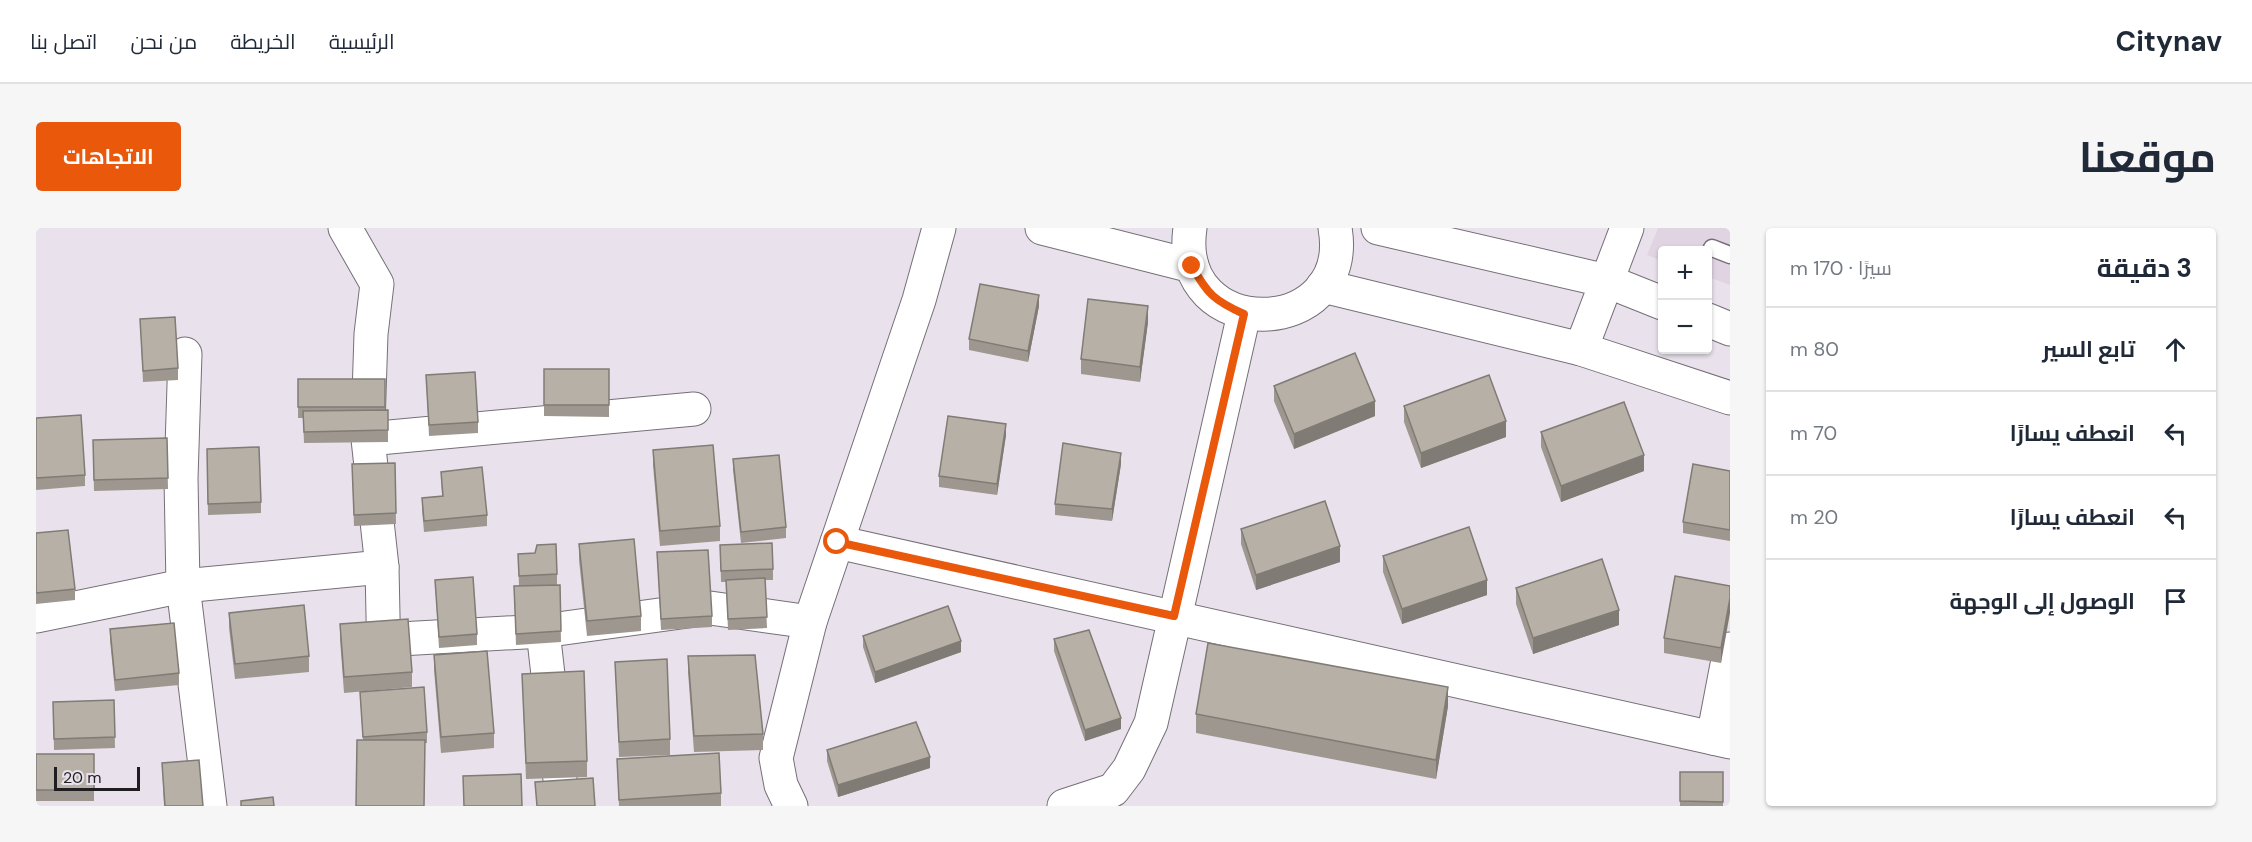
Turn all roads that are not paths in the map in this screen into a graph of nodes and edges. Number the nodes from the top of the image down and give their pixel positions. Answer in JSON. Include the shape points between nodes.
{"nodes":[{"id":1,"x":345,"y":228,"type":"edge"},
{"id":2,"x":939,"y":228,"type":"edge"},
{"id":3,"x":1042,"y":228,"type":"edge"},
{"id":4,"x":1190,"y":228,"type":"edge"},
{"id":5,"x":1335,"y":228,"type":"edge"},
{"id":6,"x":1378,"y":228,"type":"edge"},
{"id":7,"x":1627,"y":228,"type":"edge"},
{"id":8,"x":1712,"y":248,"type":"dead end"},
{"id":9,"x":1730,"y":255,"type":"edge"},
{"id":10,"x":1192,"y":266,"type":"junction"},
{"id":11,"x":1607,"y":281,"type":"junction"},
{"id":12,"x":1323,"y":286,"type":"junction"},
{"id":13,"x":1658,"y":301,"type":"edge"},
{"id":14,"x":1244,"y":314,"type":"junction"},
{"id":15,"x":1712,"y":322,"type":"edge"},
{"id":16,"x":1730,"y":329,"type":"edge"},
{"id":17,"x":1581,"y":349,"type":"junction"},
{"id":18,"x":185,"y":354,"type":"dead end"},
{"id":19,"x":1730,"y":398,"type":"edge"},
{"id":20,"x":694,"y":410,"type":"dead end"},
{"id":21,"x":368,"y":439,"type":"junction"},
{"id":22,"x":837,"y":542,"type":"junction"},
{"id":23,"x":382,"y":567,"type":"junction"},
{"id":24,"x":183,"y":586,"type":"junction"},
{"id":25,"x":36,"y":616,"type":"edge"},
{"id":26,"x":1174,"y":616,"type":"junction"},
{"id":27,"x":810,"y":622,"type":"junction"},
{"id":28,"x":543,"y":631,"type":"junction"},
{"id":29,"x":382,"y":640,"type":"junction"},
{"id":30,"x":1730,"y":649,"type":"edge"},
{"id":31,"x":387,"y":699,"type":"edge"},
{"id":32,"x":1721,"y":740,"type":"edge"},
{"id":33,"x":210,"y":806,"type":"edge"},
{"id":34,"x":563,"y":806,"type":"edge"},
{"id":35,"x":791,"y":806,"type":"edge"},
{"id":36,"x":1064,"y":806,"type":"edge"}],
"edges":[{"from":1,"to":21,"type":"street","via":[[377,284],[371,334]]},
{"from":2,"to":22,"type":"street","via":[[919,300]]},
{"from":3,"to":10,"type":"street"},
{"from":4,"to":10,"type":"street"},
{"from":5,"to":12,"type":"street","via":[[1338,242],[1333,267]]},
{"from":6,"to":11,"type":"street"},
{"from":7,"to":11,"type":"street"},
{"from":8,"to":9,"type":"lane"},
{"from":10,"to":14,"type":"street","via":[[1204,287],[1222,304]]},
{"from":11,"to":13,"type":"street"},
{"from":11,"to":17,"type":"street"},
{"from":12,"to":14,"type":"street","via":[[1289,312],[1268,316]]},
{"from":12,"to":17,"type":"street"},
{"from":14,"to":26,"type":"street"},
{"from":15,"to":16,"type":"street"},
{"from":17,"to":19,"type":"street"},
{"from":18,"to":24,"type":"street"},
{"from":20,"to":21,"type":"street"},
{"from":21,"to":23,"type":"street"},
{"from":22,"to":26,"type":"street"},
{"from":22,"to":27,"type":"street"},
{"from":23,"to":24,"type":"street"},
{"from":23,"to":29,"type":"street"},
{"from":24,"to":25,"type":"street"},
{"from":24,"to":33,"type":"street"},
{"from":26,"to":32,"type":"street"},
{"from":26,"to":36,"type":"street","via":[[1151,723],[1129,769],[1113,790]]},
{"from":27,"to":28,"type":"street","via":[[710,608]]},
{"from":27,"to":35,"type":"street","via":[[776,758],[781,785]]},
{"from":28,"to":29,"type":"street"},
{"from":28,"to":34,"type":"street"},
{"from":29,"to":31,"type":"street"},
{"from":30,"to":32,"type":"street"}]}
